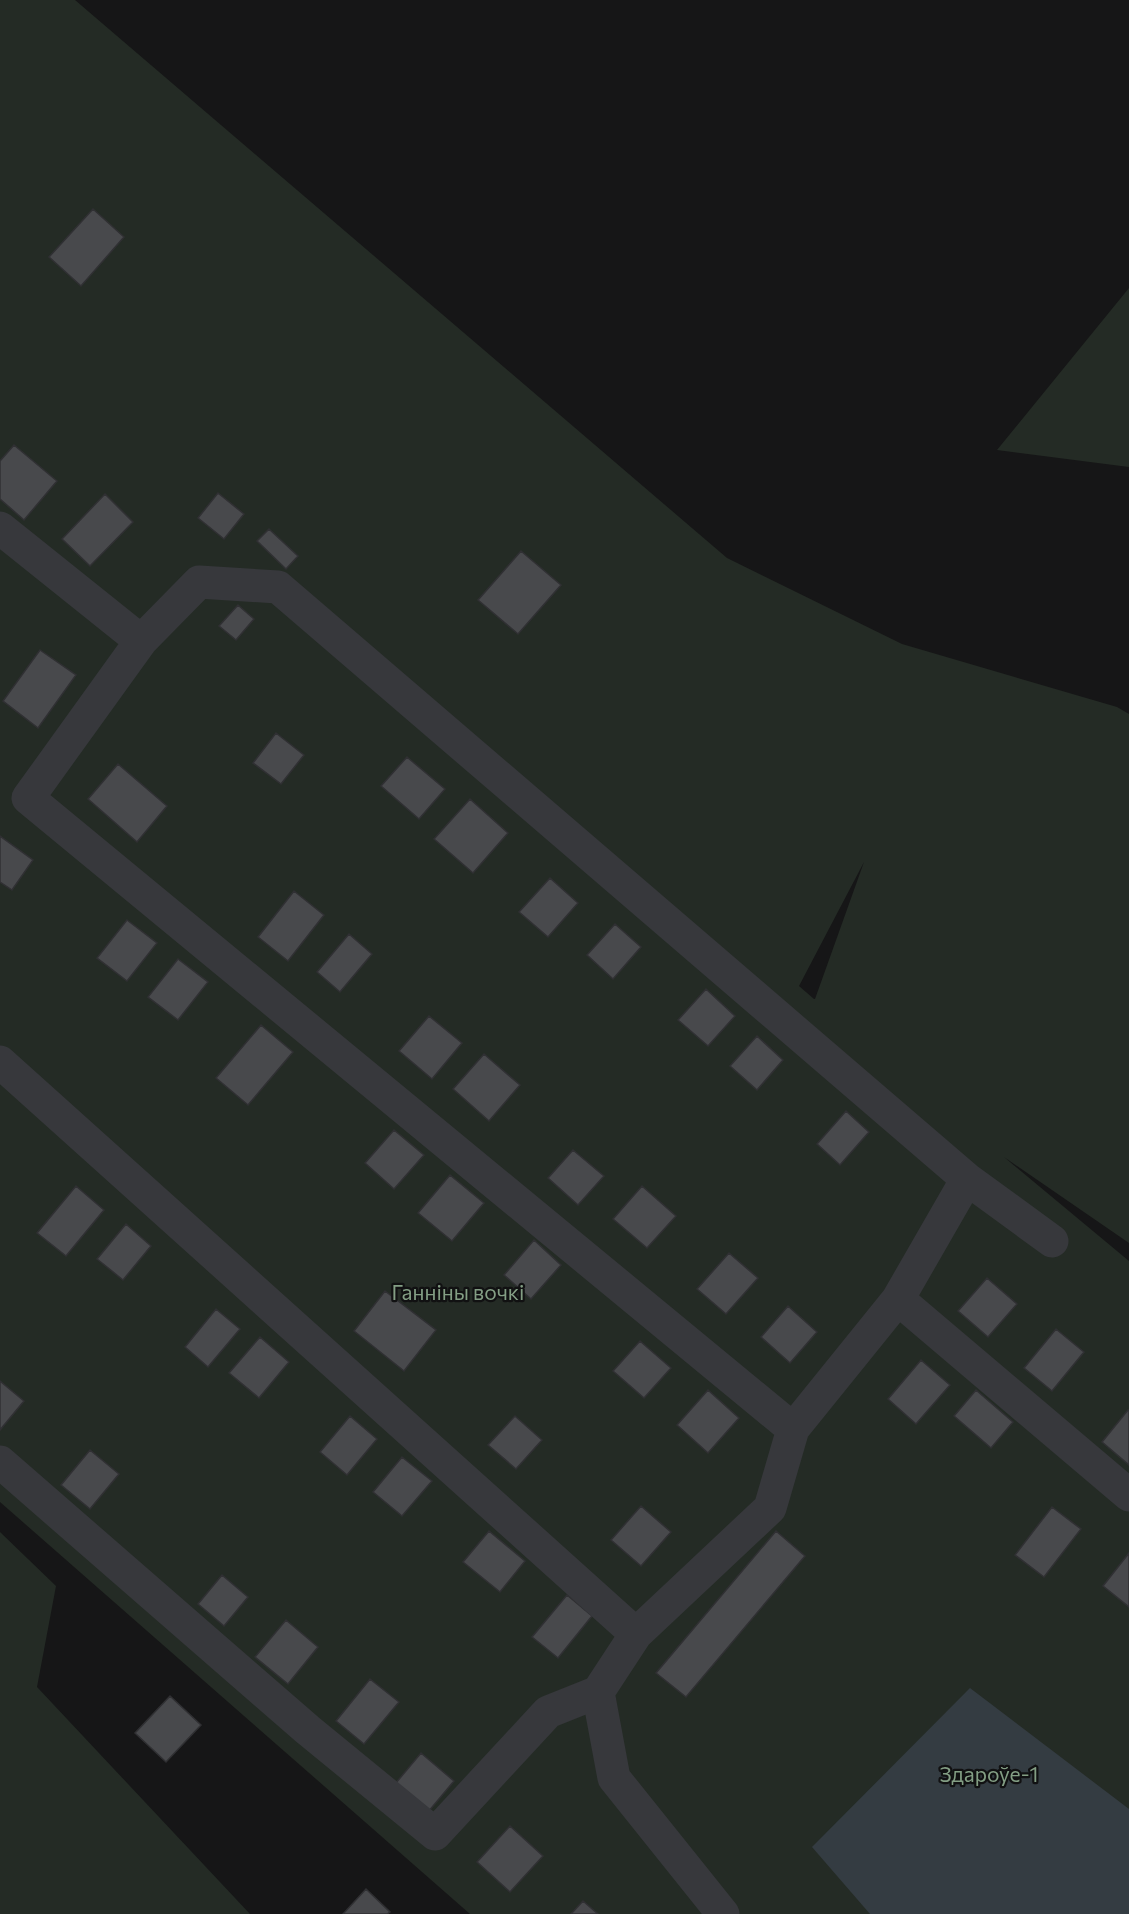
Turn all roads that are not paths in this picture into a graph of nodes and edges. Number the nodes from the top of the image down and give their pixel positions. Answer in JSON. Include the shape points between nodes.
{"nodes":[{"id":1,"x":0,"y":528,"type":"edge"},
{"id":2,"x":141,"y":640,"type":"junction"},
{"id":3,"x":0,"y":1062,"type":"edge"},
{"id":4,"x":967,"y":1179,"type":"junction"},
{"id":5,"x":1052,"y":1241,"type":"dead end"},
{"id":6,"x":898,"y":1299,"type":"junction"},
{"id":7,"x":793,"y":1429,"type":"junction"},
{"id":8,"x":0,"y":1462,"type":"edge"},
{"id":9,"x":1129,"y":1495,"type":"edge"},
{"id":10,"x":636,"y":1634,"type":"junction"},
{"id":11,"x":598,"y":1692,"type":"junction"},
{"id":12,"x":723,"y":1914,"type":"edge"}],
"edges":[{"from":1,"to":2,"type":"street"},
{"from":2,"to":4,"type":"street","via":[[199,582],[278,587]]},
{"from":2,"to":7,"type":"street","via":[[28,798]]},
{"from":3,"to":10,"type":"street"},
{"from":4,"to":5,"type":"street"},
{"from":4,"to":6,"type":"street"},
{"from":6,"to":7,"type":"street"},
{"from":6,"to":9,"type":"street"},
{"from":7,"to":10,"type":"street","via":[[770,1508]]},
{"from":8,"to":11,"type":"street","via":[[308,1730],[435,1834],[548,1712]]},
{"from":10,"to":11,"type":"street"},
{"from":11,"to":12,"type":"street","via":[[614,1778]]}]}
